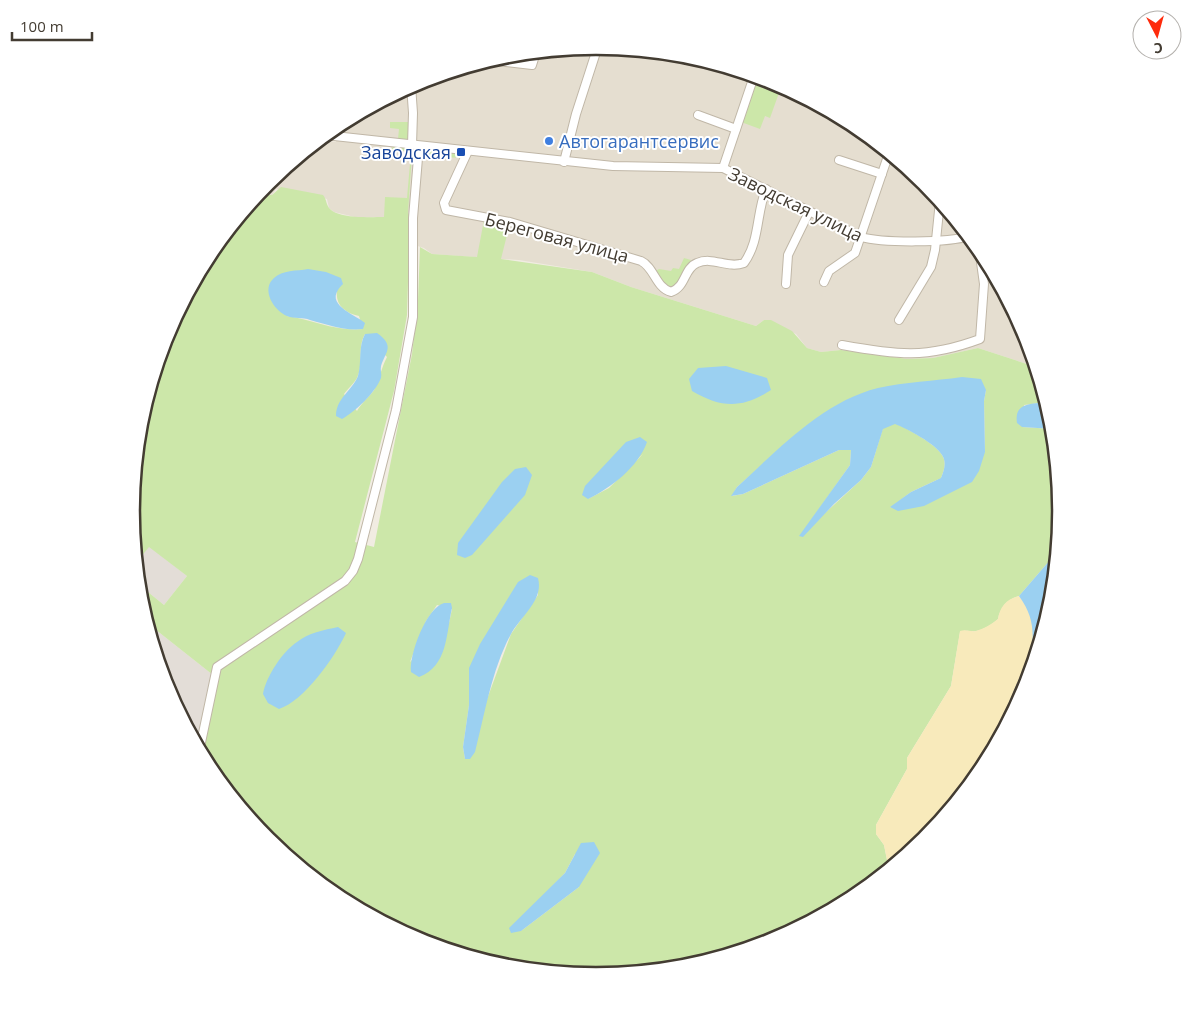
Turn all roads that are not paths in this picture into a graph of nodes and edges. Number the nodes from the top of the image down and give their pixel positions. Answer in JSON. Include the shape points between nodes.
{"nodes":[{"id":1,"x":595,"y":55,"type":"edge"},
{"id":2,"x":534,"y":59,"type":"edge"},
{"id":3,"x":512,"y":63,"type":"edge"},
{"id":4,"x":752,"y":82,"type":"edge"},
{"id":5,"x":412,"y":94,"type":"edge"},
{"id":6,"x":698,"y":115,"type":"dead end"},
{"id":7,"x":736,"y":129,"type":"junction"},
{"id":8,"x":339,"y":134,"type":"edge"},
{"id":9,"x":416,"y":146,"type":"junction"},
{"id":10,"x":468,"y":150,"type":"junction"},
{"id":11,"x":840,"y":160,"type":"dead end"},
{"id":12,"x":887,"y":160,"type":"edge"},
{"id":13,"x":564,"y":162,"type":"junction"},
{"id":14,"x":723,"y":168,"type":"junction"},
{"id":15,"x":882,"y":174,"type":"junction"},
{"id":16,"x":766,"y":189,"type":"junction"},
{"id":17,"x":939,"y":211,"type":"edge"},
{"id":18,"x":809,"y":212,"type":"junction"},
{"id":19,"x":861,"y":237,"type":"junction"},
{"id":20,"x":961,"y":238,"type":"edge"},
{"id":21,"x":936,"y":240,"type":"junction"},
{"id":22,"x":982,"y":268,"type":"edge"},
{"id":23,"x":824,"y":282,"type":"dead end"},
{"id":24,"x":786,"y":284,"type":"dead end"},
{"id":25,"x":899,"y":320,"type":"dead end"},
{"id":26,"x":842,"y":345,"type":"dead end"},
{"id":27,"x":201,"y":741,"type":"edge"}],
"edges":[{"from":1,"to":13,"type":"street"},
{"from":2,"to":3,"type":"street","via":[[532,66]]},
{"from":4,"to":7,"type":"street"},
{"from":5,"to":9,"type":"street"},
{"from":6,"to":7,"type":"street"},
{"from":7,"to":14,"type":"street"},
{"from":8,"to":9,"type":"street","name":"Заводская улица"},
{"from":9,"to":10,"type":"street","name":"Заводская улица"},
{"from":9,"to":27,"type":"street","via":[[413,317],[396,410],[358,559],[345,581],[217,667]]},
{"from":10,"to":13,"type":"street","name":"Заводская улица"},
{"from":10,"to":16,"type":"street","name":"Береговая улица","via":[[444,204],[446,210],[510,222],[641,260],[664,289],[671,292],[681,286],[697,262],[744,263],[754,246],[760,204]]},
{"from":11,"to":15,"type":"street"},
{"from":12,"to":15,"type":"street"},
{"from":13,"to":14,"type":"street","name":"Заводская улица"},
{"from":14,"to":16,"type":"street","name":"Заводская улица"},
{"from":15,"to":19,"type":"street"},
{"from":16,"to":18,"type":"street","name":"Заводская улица"},
{"from":17,"to":21,"type":"street"},
{"from":18,"to":19,"type":"street","name":"Заводская улица"},
{"from":18,"to":24,"type":"street","via":[[788,256]]},
{"from":19,"to":21,"type":"street","name":"Заводская улица"},
{"from":19,"to":23,"type":"street","via":[[851,258],[828,271]]},
{"from":20,"to":21,"type":"street","name":"Заводская улица"},
{"from":21,"to":25,"type":"street","via":[[931,267]]},
{"from":22,"to":26,"type":"street","via":[[984,284],[980,340],[935,353],[910,354]]}]}
